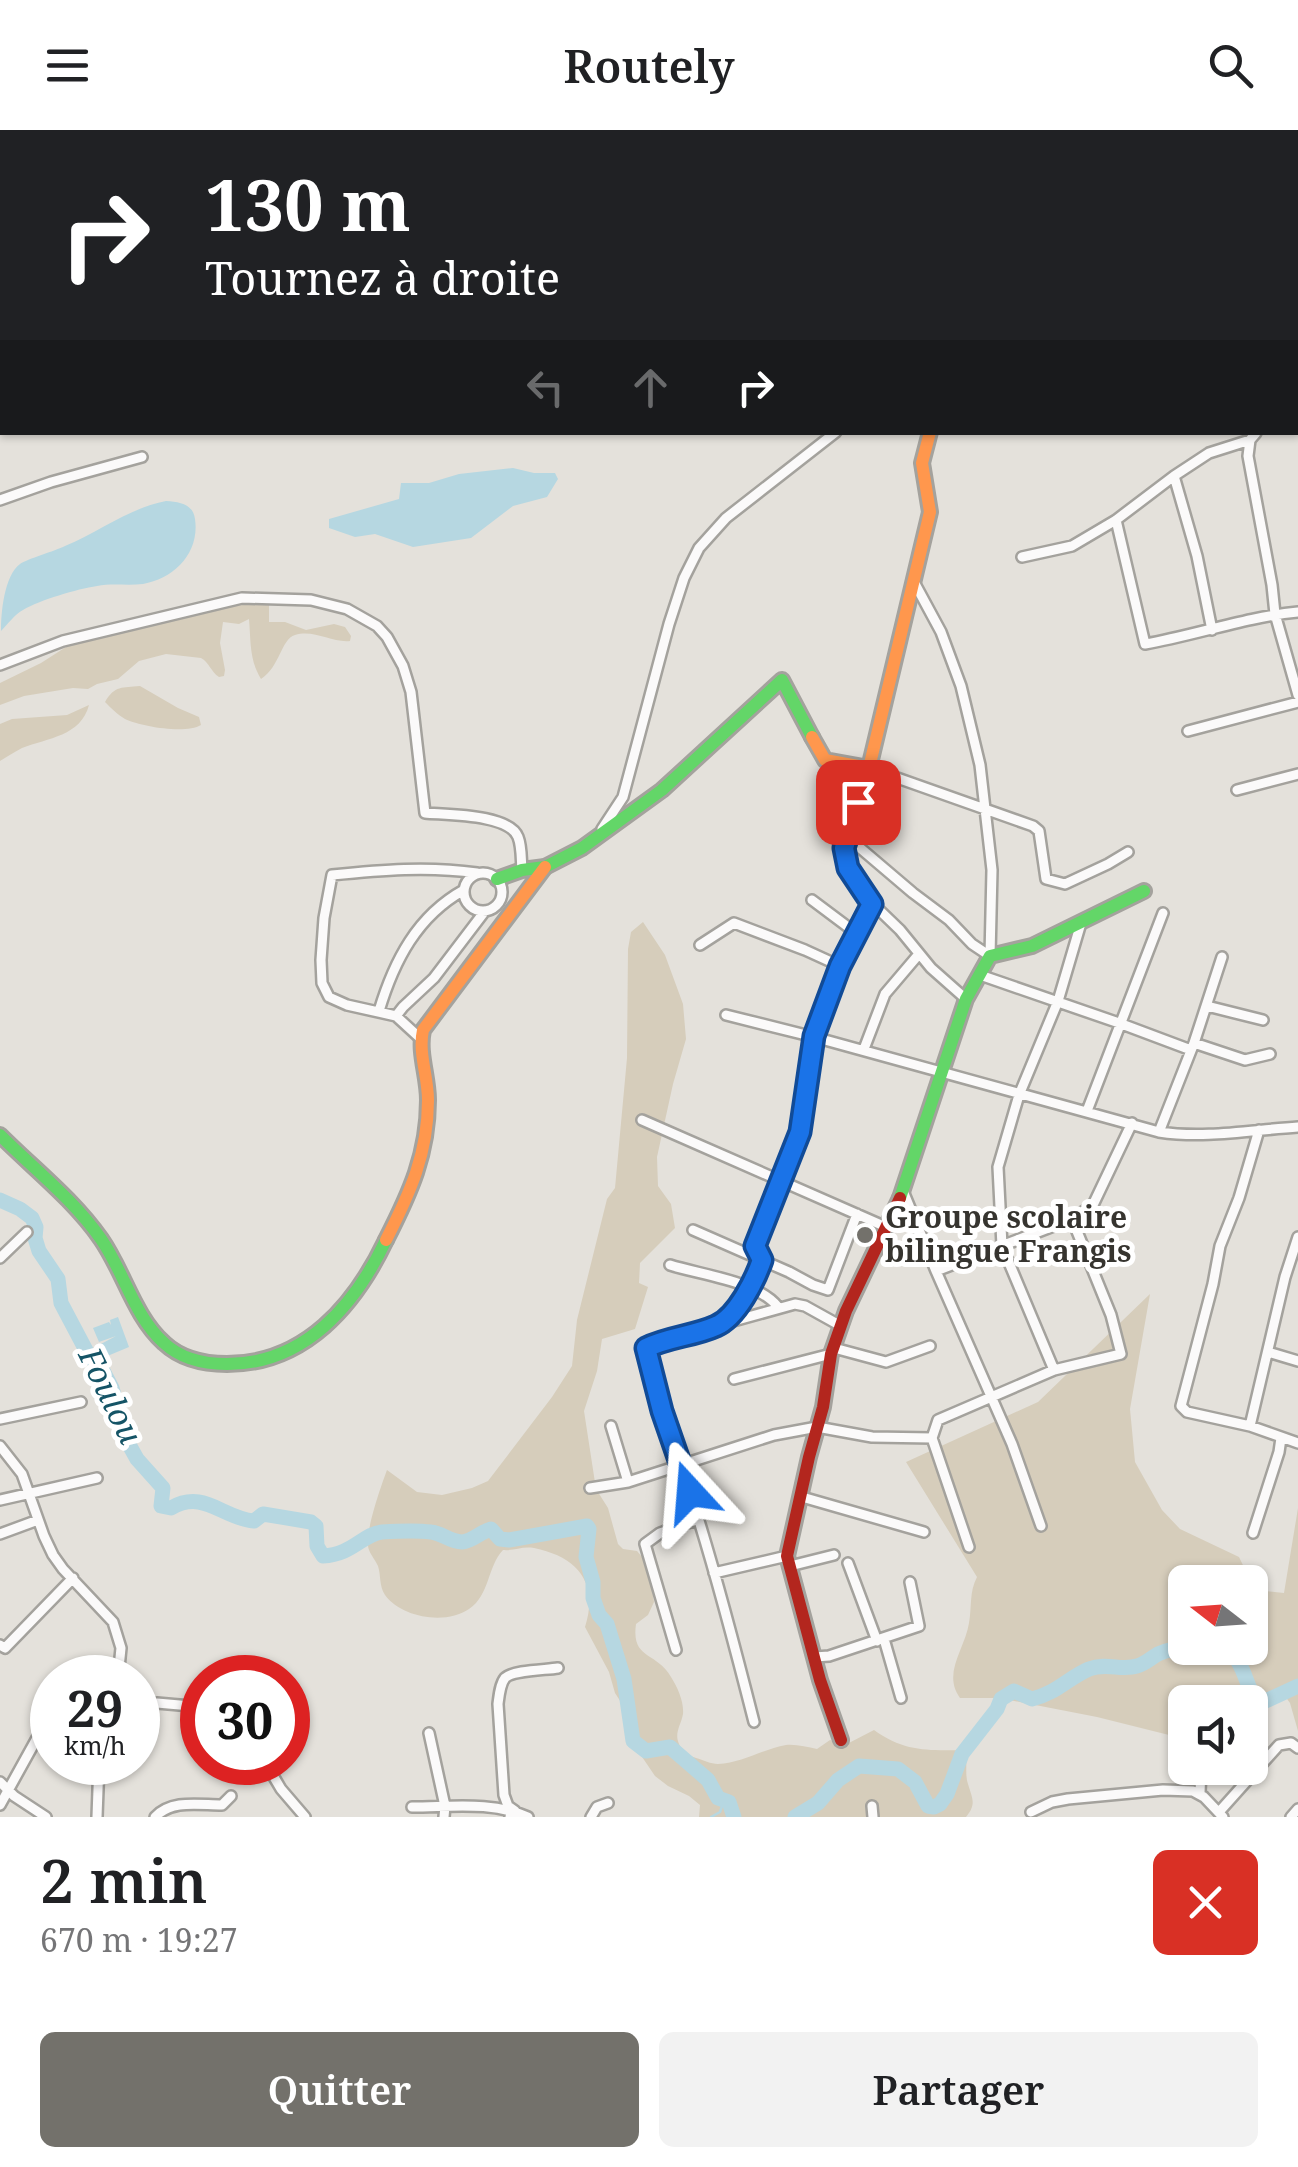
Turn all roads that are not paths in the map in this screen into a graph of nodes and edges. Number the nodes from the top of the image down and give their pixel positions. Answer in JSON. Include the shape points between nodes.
{"nodes":[{"id":1,"x":832,"y":435,"type":"edge"},
{"id":2,"x":929,"y":435,"type":"edge"},
{"id":3,"x":1255,"y":435,"type":"edge"},
{"id":4,"x":142,"y":457,"type":"dead end"},
{"id":5,"x":1174,"y":476,"type":"junction"},
{"id":6,"x":0,"y":500,"type":"edge"},
{"id":7,"x":1116,"y":520,"type":"junction"},
{"id":8,"x":1022,"y":556,"type":"dead end"},
{"id":9,"x":914,"y":580,"type":"junction"},
{"id":10,"x":1298,"y":612,"type":"edge"},
{"id":11,"x":1275,"y":614,"type":"junction"},
{"id":12,"x":1212,"y":630,"type":"junction"},
{"id":13,"x":0,"y":665,"type":"edge"},
{"id":14,"x":1298,"y":695,"type":"edge"},
{"id":15,"x":1298,"y":702,"type":"edge"},
{"id":16,"x":1188,"y":731,"type":"dead end"},
{"id":17,"x":869,"y":768,"type":"junction"},
{"id":18,"x":1298,"y":774,"type":"edge"},
{"id":19,"x":1237,"y":790,"type":"dead end"},
{"id":20,"x":985,"y":808,"type":"junction"},
{"id":21,"x":597,"y":836,"type":"junction"},
{"id":22,"x":846,"y":836,"type":"junction"},
{"id":23,"x":1128,"y":852,"type":"dead end"},
{"id":24,"x":545,"y":867,"type":"junction"},
{"id":25,"x":522,"y":870,"type":"junction"},
{"id":26,"x":477,"y":874,"type":"junction"},
{"id":27,"x":498,"y":880,"type":"junction"},
{"id":28,"x":464,"y":890,"type":"junction"},
{"id":29,"x":1144,"y":891,"type":"dead end"},
{"id":30,"x":812,"y":900,"type":"dead end"},
{"id":31,"x":872,"y":904,"type":"junction"},
{"id":32,"x":484,"y":911,"type":"junction"},
{"id":33,"x":1163,"y":913,"type":"dead end"},
{"id":34,"x":1081,"y":923,"type":"junction"},
{"id":35,"x":856,"y":932,"type":"junction"},
{"id":36,"x":700,"y":945,"type":"dead end"},
{"id":37,"x":919,"y":954,"type":"junction"},
{"id":38,"x":990,"y":956,"type":"junction"},
{"id":39,"x":1222,"y":957,"type":"dead end"},
{"id":40,"x":840,"y":966,"type":"junction"},
{"id":41,"x":980,"y":975,"type":"junction"},
{"id":42,"x":966,"y":998,"type":"junction"},
{"id":43,"x":1058,"y":1002,"type":"junction"},
{"id":44,"x":1207,"y":1006,"type":"junction"},
{"id":45,"x":379,"y":1011,"type":"junction"},
{"id":46,"x":726,"y":1015,"type":"dead end"},
{"id":47,"x":396,"y":1016,"type":"junction"},
{"id":48,"x":1263,"y":1020,"type":"dead end"},
{"id":49,"x":1120,"y":1023,"type":"junction"},
{"id":50,"x":814,"y":1036,"type":"junction"},
{"id":51,"x":420,"y":1038,"type":"junction"},
{"id":52,"x":1193,"y":1047,"type":"junction"},
{"id":53,"x":864,"y":1049,"type":"junction"},
{"id":54,"x":1270,"y":1054,"type":"dead end"},
{"id":55,"x":942,"y":1073,"type":"junction"},
{"id":56,"x":1019,"y":1095,"type":"junction"},
{"id":57,"x":1087,"y":1110,"type":"junction"},
{"id":58,"x":642,"y":1120,"type":"dead end"},
{"id":59,"x":1132,"y":1123,"type":"junction"},
{"id":60,"x":1298,"y":1127,"type":"edge"},
{"id":61,"x":1259,"y":1130,"type":"junction"},
{"id":62,"x":1159,"y":1132,"type":"junction"},
{"id":63,"x":0,"y":1135,"type":"edge"},
{"id":64,"x":781,"y":1180,"type":"junction"},
{"id":65,"x":903,"y":1191,"type":"junction"},
{"id":66,"x":856,"y":1214,"type":"junction"},
{"id":67,"x":1072,"y":1219,"type":"junction"},
{"id":68,"x":886,"y":1227,"type":"junction"},
{"id":69,"x":693,"y":1230,"type":"dead end"},
{"id":70,"x":27,"y":1232,"type":"dead end"},
{"id":71,"x":1298,"y":1236,"type":"edge"},
{"id":72,"x":1002,"y":1246,"type":"junction"},
{"id":73,"x":0,"y":1258,"type":"edge"},
{"id":74,"x":762,"y":1260,"type":"junction"},
{"id":75,"x":670,"y":1266,"type":"dead end"},
{"id":76,"x":936,"y":1271,"type":"junction"},
{"id":77,"x":1286,"y":1276,"type":"junction"},
{"id":78,"x":1298,"y":1280,"type":"edge"},
{"id":79,"x":752,"y":1288,"type":"junction"},
{"id":80,"x":778,"y":1307,"type":"junction"},
{"id":81,"x":720,"y":1325,"type":"junction"},
{"id":82,"x":841,"y":1326,"type":"junction"},
{"id":83,"x":930,"y":1346,"type":"dead end"},
{"id":84,"x":832,"y":1351,"type":"junction"},
{"id":85,"x":1268,"y":1352,"type":"junction"},
{"id":86,"x":1298,"y":1361,"type":"edge"},
{"id":87,"x":1054,"y":1370,"type":"junction"},
{"id":88,"x":734,"y":1379,"type":"dead end"},
{"id":89,"x":991,"y":1398,"type":"junction"},
{"id":90,"x":81,"y":1402,"type":"dead end"},
{"id":91,"x":0,"y":1419,"type":"edge"},
{"id":92,"x":611,"y":1426,"type":"dead end"},
{"id":93,"x":1250,"y":1426,"type":"junction"},
{"id":94,"x":817,"y":1427,"type":"junction"},
{"id":95,"x":932,"y":1438,"type":"junction"},
{"id":96,"x":1281,"y":1438,"type":"junction"},
{"id":97,"x":1298,"y":1443,"type":"edge"},
{"id":98,"x":1,"y":1448,"type":"edge"},
{"id":99,"x":682,"y":1466,"type":"junction"},
{"id":100,"x":96,"y":1478,"type":"dead end"},
{"id":101,"x":628,"y":1482,"type":"junction"},
{"id":102,"x":590,"y":1488,"type":"dead end"},
{"id":103,"x":30,"y":1493,"type":"junction"},
{"id":104,"x":802,"y":1497,"type":"junction"},
{"id":105,"x":0,"y":1500,"type":"edge"},
{"id":106,"x":38,"y":1520,"type":"junction"},
{"id":107,"x":699,"y":1520,"type":"junction"},
{"id":108,"x":1041,"y":1526,"type":"dead end"},
{"id":109,"x":924,"y":1532,"type":"dead end"},
{"id":110,"x":1254,"y":1533,"type":"dead end"},
{"id":111,"x":0,"y":1534,"type":"edge"},
{"id":112,"x":968,"y":1547,"type":"dead end"},
{"id":113,"x":834,"y":1555,"type":"dead end"},
{"id":114,"x":788,"y":1561,"type":"junction"},
{"id":115,"x":848,"y":1562,"type":"dead end"},
{"id":116,"x":714,"y":1573,"type":"junction"},
{"id":117,"x":72,"y":1578,"type":"junction"},
{"id":118,"x":910,"y":1582,"type":"dead end"},
{"id":119,"x":881,"y":1640,"type":"junction"},
{"id":120,"x":0,"y":1645,"type":"edge"},
{"id":121,"x":676,"y":1650,"type":"dead end"},
{"id":122,"x":120,"y":1655,"type":"edge"},
{"id":123,"x":815,"y":1657,"type":"junction"},
{"id":124,"x":558,"y":1668,"type":"dead end"},
{"id":125,"x":901,"y":1698,"type":"dead end"},
{"id":126,"x":754,"y":1722,"type":"dead end"},
{"id":127,"x":429,"y":1733,"type":"dead end"},
{"id":128,"x":840,"y":1740,"type":"dead end"},
{"id":129,"x":1298,"y":1748,"type":"edge"},
{"id":130,"x":30,"y":1752,"type":"edge"},
{"id":131,"x":0,"y":1782,"type":"edge"},
{"id":132,"x":99,"y":1785,"type":"edge"},
{"id":133,"x":279,"y":1785,"type":"edge"},
{"id":134,"x":1200,"y":1785,"type":"edge"},
{"id":135,"x":8,"y":1791,"type":"junction"},
{"id":136,"x":1200,"y":1793,"type":"junction"},
{"id":137,"x":231,"y":1796,"type":"dead end"},
{"id":138,"x":608,"y":1803,"type":"dead end"},
{"id":139,"x":0,"y":1805,"type":"edge"},
{"id":140,"x":412,"y":1807,"type":"dead end"},
{"id":141,"x":1298,"y":1809,"type":"edge"},
{"id":142,"x":445,"y":1811,"type":"edge"},
{"id":143,"x":1030,"y":1811,"type":"edge"},
{"id":144,"x":513,"y":1814,"type":"edge"},
{"id":145,"x":1221,"y":1814,"type":"edge"},
{"id":146,"x":46,"y":1817,"type":"edge"},
{"id":147,"x":97,"y":1817,"type":"edge"},
{"id":148,"x":155,"y":1817,"type":"edge"},
{"id":149,"x":305,"y":1817,"type":"edge"},
{"id":150,"x":528,"y":1817,"type":"edge"},
{"id":151,"x":591,"y":1817,"type":"edge"},
{"id":152,"x":1291,"y":1817,"type":"edge"}],
"edges":[{"from":1,"to":21,"type":"street","via":[[726,518],[699,548],[669,624],[623,797]]},
{"from":2,"to":9,"type":"street","via":[[922,470],[930,512]]},
{"from":3,"to":5,"type":"street"},
{"from":3,"to":11,"type":"street","via":[[1248,456]]},
{"from":4,"to":6,"type":"street"},
{"from":5,"to":7,"type":"street"},
{"from":5,"to":12,"type":"street"},
{"from":7,"to":8,"type":"street","via":[[1072,546]]},
{"from":7,"to":12,"type":"street","via":[[1144,644]]},
{"from":9,"to":17,"type":"street"},
{"from":9,"to":20,"type":"street","via":[[961,686]]},
{"from":10,"to":11,"type":"street"},
{"from":11,"to":12,"type":"street"},
{"from":11,"to":14,"type":"street"},
{"from":13,"to":25,"type":"street","via":[[63,641],[242,598],[310,600],[346,609],[387,637],[403,666],[425,813],[510,826],[519,839]]},
{"from":15,"to":16,"type":"street"},
{"from":17,"to":20,"type":"street"},
{"from":17,"to":21,"type":"street","via":[[825,760],[782,680],[662,790]]},
{"from":17,"to":22,"type":"street"},
{"from":18,"to":19,"type":"street"},
{"from":20,"to":23,"type":"street","via":[[1040,831],[1046,879],[1064,884]]},
{"from":20,"to":38,"type":"street"},
{"from":21,"to":24,"type":"street"},
{"from":22,"to":31,"type":"street","via":[[848,868]]},
{"from":22,"to":38,"type":"street"},
{"from":24,"to":25,"type":"street"},
{"from":24,"to":51,"type":"street"},
{"from":25,"to":27,"type":"street"},
{"from":26,"to":27,"type":"street"},
{"from":26,"to":28,"type":"street"},
{"from":26,"to":45,"type":"street","via":[[412,868],[332,875],[322,983],[346,1005]]},
{"from":27,"to":32,"type":"street","via":[[500,899]]},
{"from":28,"to":32,"type":"street","via":[[469,906]]},
{"from":28,"to":45,"type":"street","via":[[415,932]]},
{"from":29,"to":34,"type":"street"},
{"from":30,"to":35,"type":"street"},
{"from":31,"to":35,"type":"street"},
{"from":31,"to":37,"type":"street"},
{"from":32,"to":47,"type":"street"},
{"from":33,"to":49,"type":"street"},
{"from":34,"to":38,"type":"street"},
{"from":34,"to":43,"type":"street"},
{"from":35,"to":40,"type":"street"},
{"from":36,"to":40,"type":"street","via":[[734,923]]},
{"from":37,"to":42,"type":"street"},
{"from":37,"to":53,"type":"street","via":[[885,994]]},
{"from":38,"to":41,"type":"street"},
{"from":39,"to":44,"type":"street"},
{"from":40,"to":50,"type":"street"},
{"from":41,"to":42,"type":"street"},
{"from":41,"to":43,"type":"street"},
{"from":42,"to":55,"type":"street"},
{"from":43,"to":49,"type":"street"},
{"from":43,"to":56,"type":"street"},
{"from":44,"to":48,"type":"street"},
{"from":44,"to":52,"type":"street"},
{"from":45,"to":47,"type":"street"},
{"from":46,"to":50,"type":"street"},
{"from":47,"to":51,"type":"street"},
{"from":49,"to":52,"type":"street"},
{"from":49,"to":57,"type":"street"},
{"from":50,"to":53,"type":"street"},
{"from":50,"to":64,"type":"street","via":[[804,1116]]},
{"from":51,"to":63,"type":"street","via":[[425,1140],[410,1194],[380,1255],[344,1310],[310,1338],[254,1363],[201,1362],[173,1352],[153,1334],[87,1220]]},
{"from":52,"to":54,"type":"street","via":[[1245,1060]]},
{"from":52,"to":62,"type":"street"},
{"from":53,"to":55,"type":"street"},
{"from":55,"to":56,"type":"street"},
{"from":55,"to":65,"type":"street"},
{"from":56,"to":57,"type":"street"},
{"from":56,"to":72,"type":"street","via":[[998,1167]]},
{"from":57,"to":59,"type":"street"},
{"from":58,"to":64,"type":"street"},
{"from":59,"to":62,"type":"street"},
{"from":59,"to":67,"type":"street","via":[[1093,1206]]},
{"from":60,"to":61,"type":"street"},
{"from":61,"to":62,"type":"street"},
{"from":61,"to":93,"type":"street","via":[[1220,1246],[1182,1406]]},
{"from":64,"to":66,"type":"street"},
{"from":64,"to":74,"type":"street","via":[[755,1246]]},
{"from":65,"to":68,"type":"street"},
{"from":65,"to":76,"type":"street"},
{"from":66,"to":68,"type":"street"},
{"from":66,"to":74,"type":"street","via":[[828,1290]]},
{"from":67,"to":72,"type":"street"},
{"from":67,"to":87,"type":"street","via":[[1122,1354]]},
{"from":68,"to":82,"type":"street"},
{"from":69,"to":74,"type":"street"},
{"from":70,"to":73,"type":"street"},
{"from":71,"to":77,"type":"street"},
{"from":72,"to":76,"type":"street"},
{"from":72,"to":87,"type":"street"},
{"from":74,"to":79,"type":"street"},
{"from":75,"to":79,"type":"street"},
{"from":76,"to":89,"type":"street"},
{"from":77,"to":78,"type":"street"},
{"from":77,"to":85,"type":"street"},
{"from":79,"to":80,"type":"street"},
{"from":79,"to":81,"type":"street"},
{"from":80,"to":81,"type":"street"},
{"from":80,"to":82,"type":"street","via":[[804,1306]]},
{"from":81,"to":99,"type":"street","via":[[646,1348]]},
{"from":82,"to":84,"type":"street"},
{"from":83,"to":84,"type":"street","via":[[886,1362]]},
{"from":84,"to":88,"type":"street"},
{"from":84,"to":94,"type":"street"},
{"from":85,"to":86,"type":"street"},
{"from":85,"to":93,"type":"street"},
{"from":87,"to":89,"type":"street"},
{"from":89,"to":95,"type":"street","via":[[938,1420]]},
{"from":89,"to":108,"type":"street"},
{"from":90,"to":91,"type":"street"},
{"from":92,"to":101,"type":"street"},
{"from":93,"to":96,"type":"street"},
{"from":94,"to":95,"type":"street","via":[[872,1438]]},
{"from":94,"to":99,"type":"street"},
{"from":94,"to":104,"type":"street"},
{"from":95,"to":112,"type":"street"},
{"from":96,"to":97,"type":"street"},
{"from":96,"to":110,"type":"street"},
{"from":98,"to":103,"type":"street"},
{"from":99,"to":101,"type":"street"},
{"from":99,"to":107,"type":"street"},
{"from":100,"to":103,"type":"street"},
{"from":101,"to":102,"type":"street"},
{"from":103,"to":105,"type":"street"},
{"from":103,"to":106,"type":"street"},
{"from":104,"to":109,"type":"street"},
{"from":104,"to":114,"type":"street"},
{"from":106,"to":111,"type":"street"},
{"from":106,"to":117,"type":"street"},
{"from":107,"to":116,"type":"street"},
{"from":107,"to":121,"type":"street","via":[[645,1544]]},
{"from":113,"to":114,"type":"street"},
{"from":114,"to":116,"type":"street"},
{"from":114,"to":123,"type":"street"},
{"from":115,"to":119,"type":"street"},
{"from":116,"to":126,"type":"street"},
{"from":117,"to":120,"type":"street","via":[[5,1648]]},
{"from":117,"to":122,"type":"street","via":[[113,1622]]},
{"from":118,"to":119,"type":"street","via":[[919,1626]]},
{"from":119,"to":123,"type":"street"},
{"from":119,"to":125,"type":"street"},
{"from":123,"to":128,"type":"street"},
{"from":124,"to":144,"type":"street","via":[[512,1674],[500,1689],[504,1795]]},
{"from":127,"to":142,"type":"street"},
{"from":129,"to":145,"type":"street","via":[[1279,1745]]},
{"from":130,"to":135,"type":"street"},
{"from":131,"to":135,"type":"street"},
{"from":132,"to":147,"type":"street"},
{"from":133,"to":149,"type":"street"},
{"from":134,"to":136,"type":"street"},
{"from":135,"to":139,"type":"street"},
{"from":135,"to":146,"type":"street"},
{"from":136,"to":143,"type":"street","via":[[1086,1796]]},
{"from":136,"to":145,"type":"street"},
{"from":137,"to":148,"type":"street","via":[[222,1804],[169,1807]]},
{"from":138,"to":151,"type":"street"},
{"from":140,"to":142,"type":"street"},
{"from":141,"to":152,"type":"street"},
{"from":142,"to":144,"type":"street"},
{"from":144,"to":150,"type":"street"}]}
